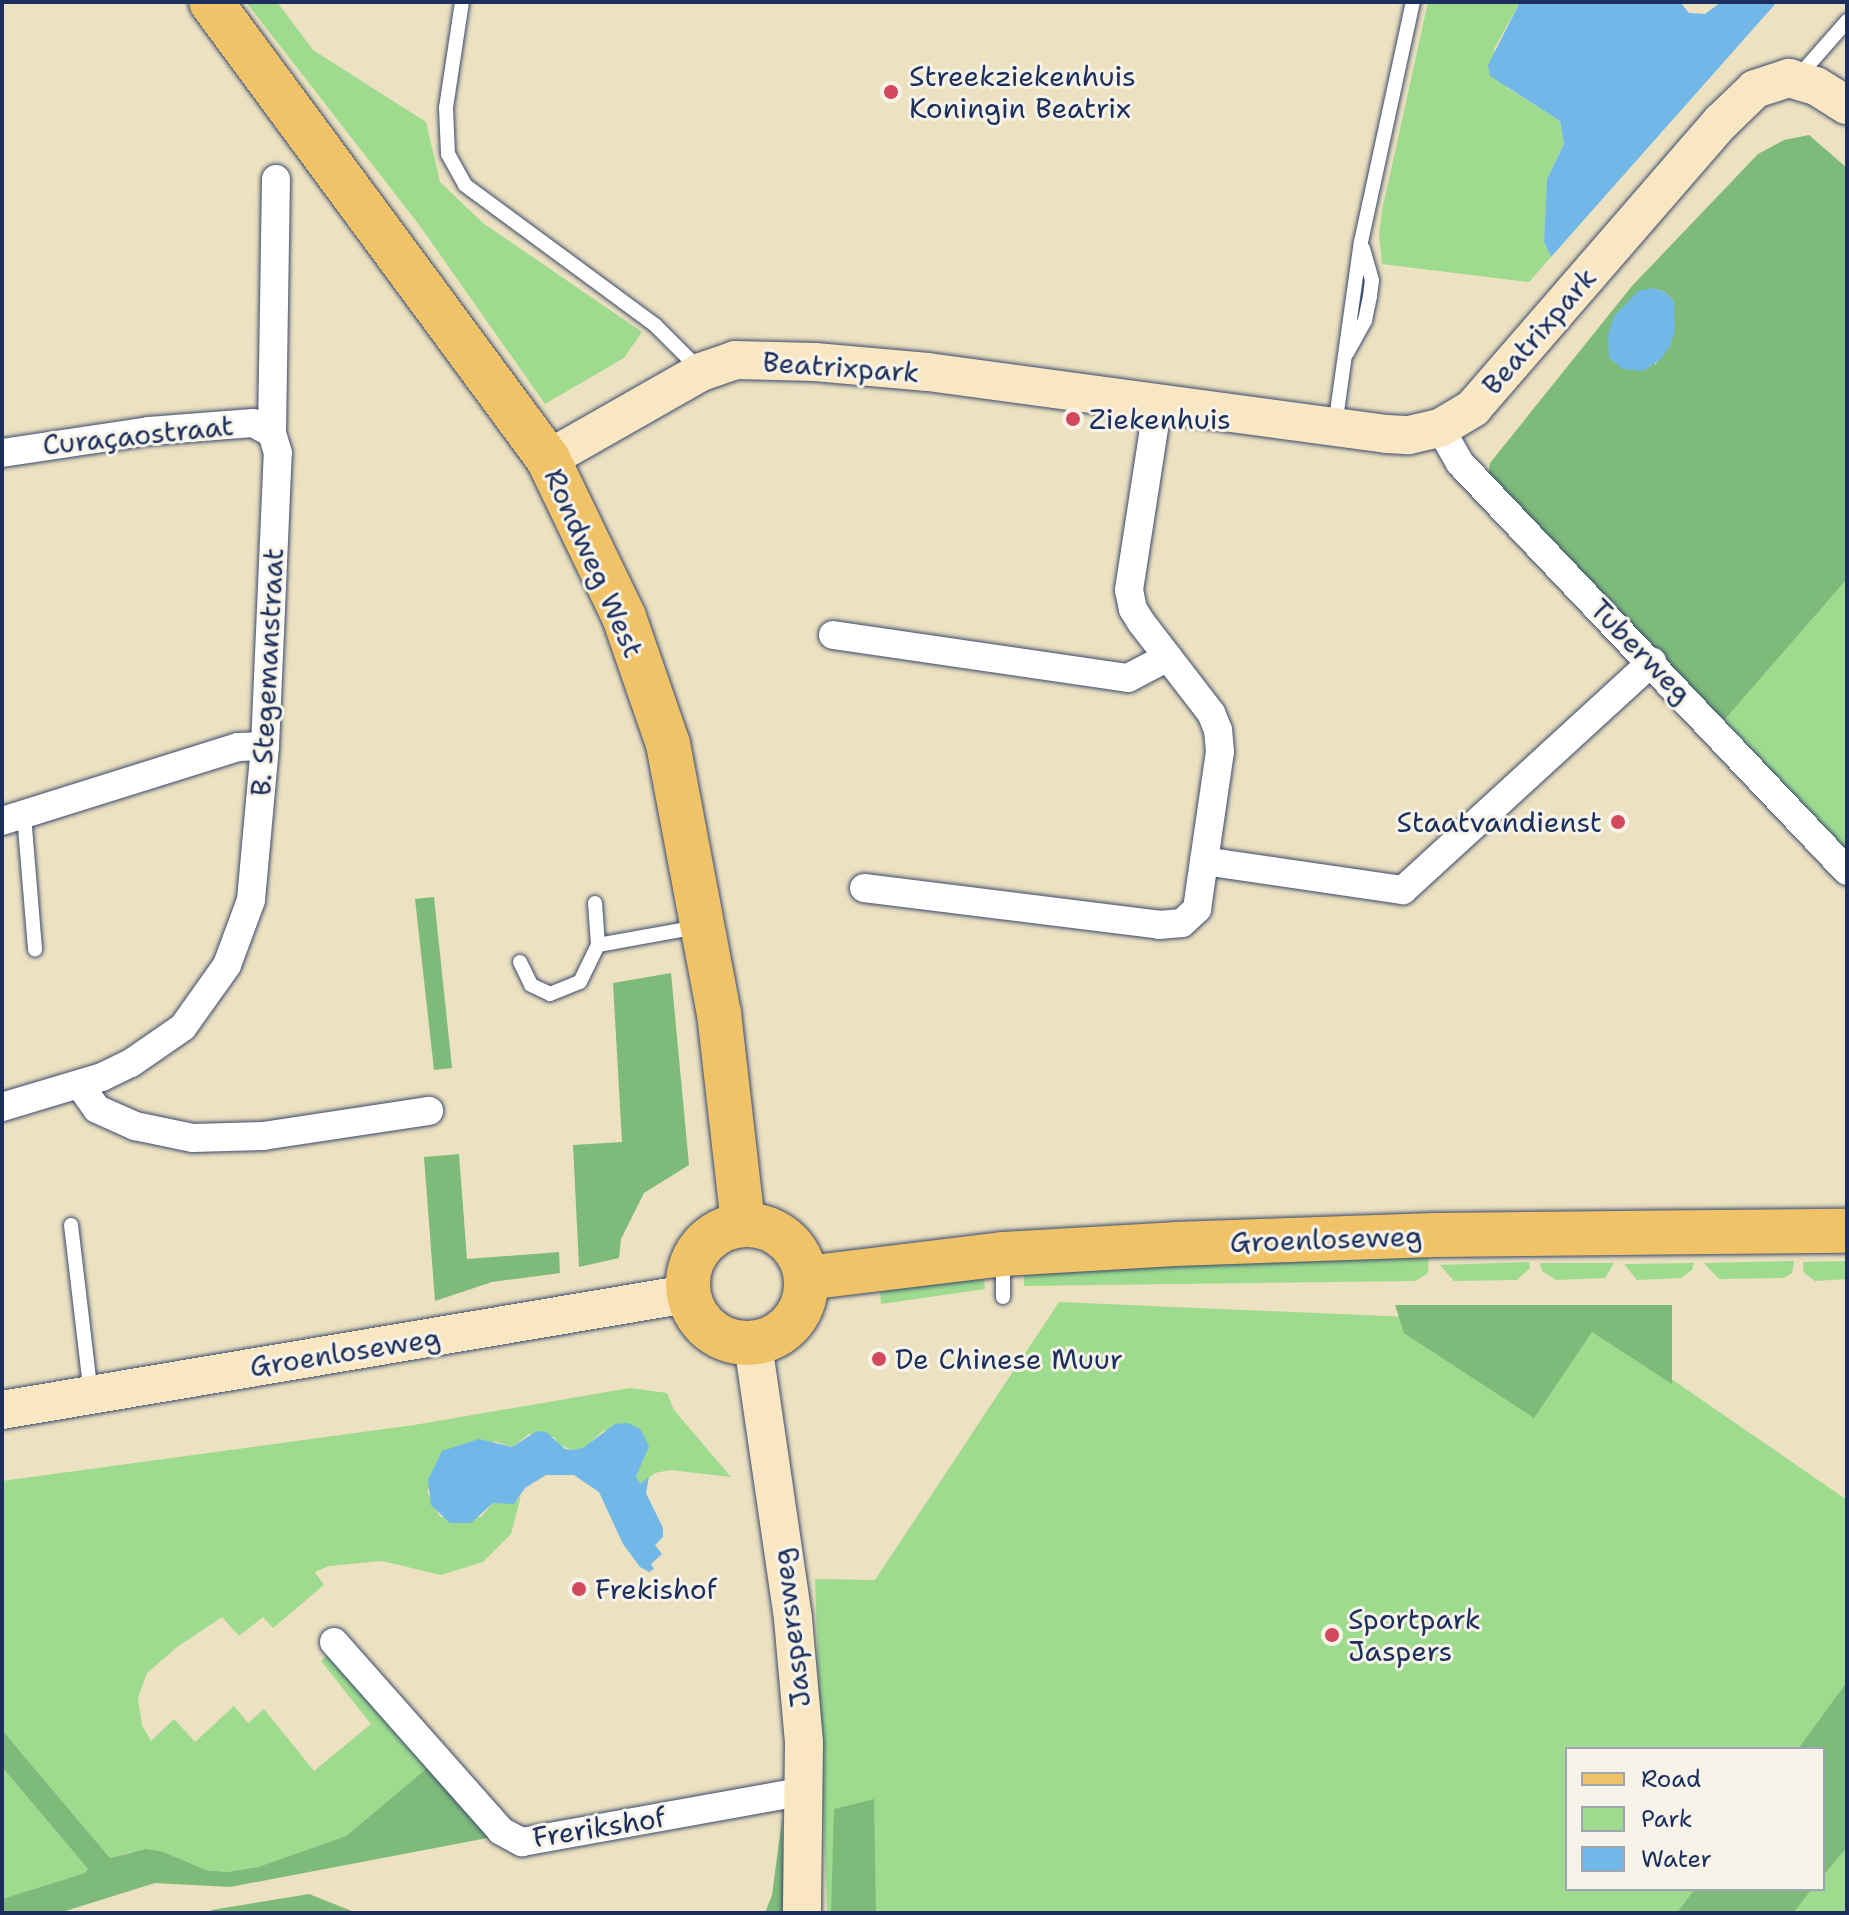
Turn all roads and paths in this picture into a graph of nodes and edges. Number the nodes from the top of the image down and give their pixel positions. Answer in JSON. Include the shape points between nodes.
{"nodes":[{"id":1,"x":211,"y":2,"type":"edge"},
{"id":2,"x":462,"y":2,"type":"edge"},
{"id":3,"x":1413,"y":2,"type":"edge"},
{"id":4,"x":1847,"y":21,"type":"edge"},
{"id":5,"x":1796,"y":80,"type":"junction"},
{"id":6,"x":1847,"y":105,"type":"edge"},
{"id":7,"x":276,"y":179,"type":"dead end"},
{"id":8,"x":701,"y":372,"type":"junction"},
{"id":9,"x":1158,"y":402,"type":"junction"},
{"id":10,"x":1335,"y":426,"type":"junction"},
{"id":11,"x":1440,"y":428,"type":"junction"},
{"id":12,"x":272,"y":433,"type":"junction"},
{"id":13,"x":2,"y":453,"type":"edge"},
{"id":14,"x":548,"y":459,"type":"junction"},
{"id":15,"x":833,"y":635,"type":"dead end"},
{"id":16,"x":1168,"y":657,"type":"junction"},
{"id":17,"x":1652,"y":662,"type":"junction"},
{"id":18,"x":265,"y":746,"type":"junction"},
{"id":19,"x":13,"y":818,"type":"edge"},
{"id":20,"x":1204,"y":861,"type":"junction"},
{"id":21,"x":1847,"y":871,"type":"edge"},
{"id":22,"x":864,"y":888,"type":"dead end"},
{"id":23,"x":595,"y":903,"type":"dead end"},
{"id":24,"x":703,"y":926,"type":"junction"},
{"id":25,"x":598,"y":945,"type":"junction"},
{"id":26,"x":35,"y":950,"type":"dead end"},
{"id":27,"x":520,"y":962,"type":"dead end"},
{"id":28,"x":80,"y":1085,"type":"junction"},
{"id":29,"x":2,"y":1107,"type":"edge"},
{"id":30,"x":429,"y":1111,"type":"dead end"},
{"id":31,"x":743,"y":1223,"type":"junction"},
{"id":32,"x":71,"y":1225,"type":"dead end"},
{"id":33,"x":1847,"y":1231,"type":"edge"},
{"id":34,"x":1003,"y":1254,"type":"junction"},
{"id":35,"x":806,"y":1278,"type":"junction"},
{"id":36,"x":687,"y":1294,"type":"junction"},
{"id":37,"x":1003,"y":1297,"type":"dead end"},
{"id":38,"x":753,"y":1344,"type":"junction"},
{"id":39,"x":91,"y":1394,"type":"junction"},
{"id":40,"x":2,"y":1410,"type":"edge"},
{"id":41,"x":334,"y":1642,"type":"dead end"},
{"id":42,"x":805,"y":1791,"type":"junction"},
{"id":43,"x":802,"y":1913,"type":"edge"}],
"edges":[{"from":1,"to":14,"type":"main road","name":"Rondweg West"},
{"from":2,"to":8,"type":"lane","via":[[446,108],[448,154],[465,185],[651,321]]},
{"from":3,"to":10,"type":"lane","via":[[1361,242],[1372,280],[1365,320],[1343,360]]},
{"from":4,"to":5,"type":"lane"},
{"from":5,"to":6,"type":"street"},
{"from":5,"to":11,"type":"street","name":"Beatrixpark","via":[[1755,89],[1721,122],[1473,408]]},
{"from":7,"to":12,"type":"street","name":"B. Stegemanstraat"},
{"from":8,"to":9,"type":"street","name":"Beatrixpark","via":[[735,360],[815,362]]},
{"from":8,"to":14,"type":"street","name":"Beatrixpark"},
{"from":9,"to":10,"type":"street","name":"Beatrixpark"},
{"from":9,"to":16,"type":"street","via":[[1129,590],[1133,609]]},
{"from":10,"to":11,"type":"street","name":"Beatrixpark","via":[[1409,435]]},
{"from":11,"to":17,"type":"street","name":"Tuberweg","via":[[1460,463]]},
{"from":12,"to":13,"type":"street","name":"Curaçaostraat","via":[[253,423],[149,431]]},
{"from":12,"to":18,"type":"street","name":"B. Stegemanstraat","via":[[278,453]]},
{"from":14,"to":24,"type":"main road","name":"Rondweg West","via":[[624,617],[668,744]]},
{"from":15,"to":16,"type":"street","via":[[1128,678]]},
{"from":16,"to":20,"type":"street","via":[[1218,730],[1220,752]]},
{"from":17,"to":20,"type":"street","via":[[1403,890]]},
{"from":17,"to":21,"type":"street","name":"Tuberweg"},
{"from":18,"to":19,"type":"street","via":[[238,747]]},
{"from":18,"to":28,"type":"street","name":"B. Stegemanstraat","via":[[251,900],[227,965],[183,1027],[131,1063]]},
{"from":19,"to":26,"type":"lane"},
{"from":20,"to":22,"type":"street","via":[[1197,909],[1182,923],[1159,925]]},
{"from":23,"to":25,"type":"lane"},
{"from":24,"to":25,"type":"lane"},
{"from":24,"to":31,"type":"main road","name":"Rondweg West","via":[[719,1013]]},
{"from":25,"to":27,"type":"lane","via":[[580,982],[550,994],[531,985]]},
{"from":28,"to":29,"type":"street","name":"B. Stegemanstraat"},
{"from":28,"to":30,"type":"street","via":[[97,1109],[135,1126],[193,1138],[263,1136]]},
{"from":31,"to":35,"type":"main road","via":[[787,1239]]},
{"from":31,"to":36,"type":"main road","via":[[721,1230],[701,1245],[689,1268]]},
{"from":32,"to":39,"type":"lane"},
{"from":33,"to":34,"type":"main road","name":"Groenloseweg","via":[[1434,1235]]},
{"from":34,"to":35,"type":"main road","name":"Groenloseweg"},
{"from":34,"to":37,"type":"lane"},
{"from":35,"to":38,"type":"main road","via":[[804,1301],[793,1322],[776,1337]]},
{"from":36,"to":38,"type":"main road","via":[[695,1315],[710,1332],[730,1342]]},
{"from":36,"to":39,"type":"street","name":"Groenloseweg"},
{"from":38,"to":42,"type":"street","name":"Jaspersweg","via":[[793,1619]]},
{"from":39,"to":40,"type":"street","name":"Groenloseweg"},
{"from":41,"to":42,"type":"street","name":"Frerikshof","via":[[501,1831],[522,1842]]},
{"from":42,"to":43,"type":"street","name":"Jaspersweg"}]}
